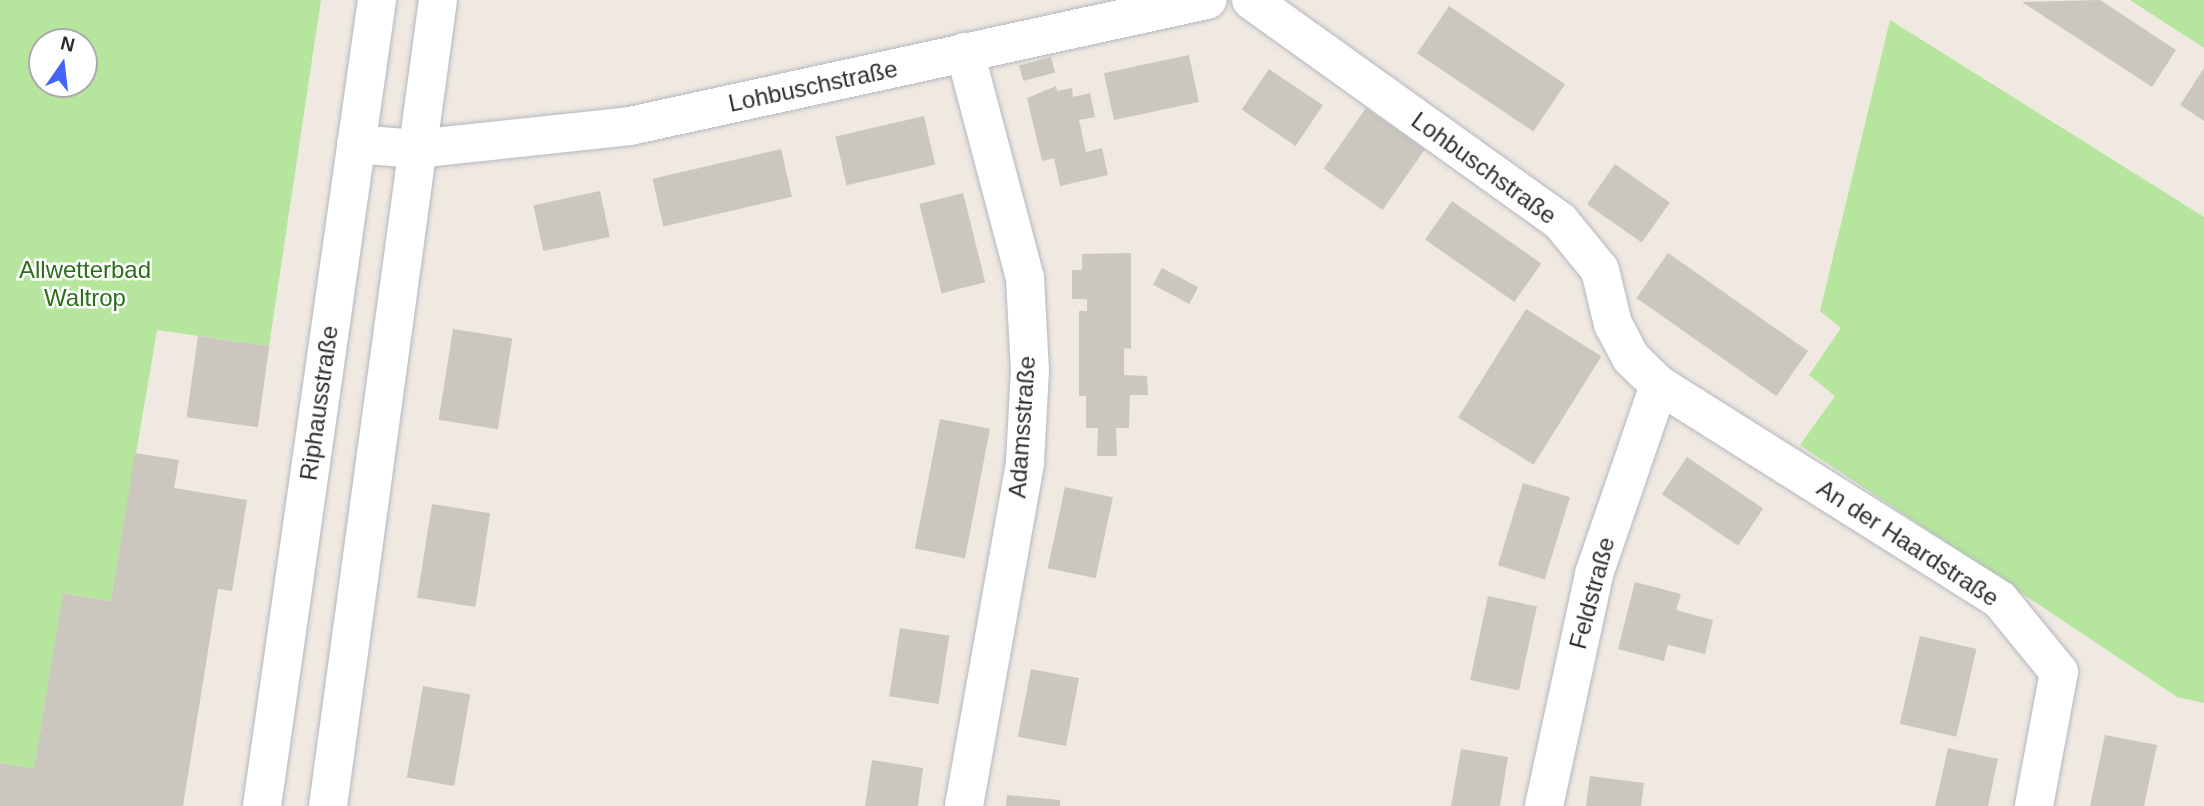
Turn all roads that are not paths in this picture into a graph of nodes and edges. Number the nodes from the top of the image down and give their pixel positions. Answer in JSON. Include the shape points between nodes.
{"nodes":[{"id":1,"x":377,"y":0,"type":"edge"},
{"id":2,"x":438,"y":0,"type":"edge"},
{"id":3,"x":1207,"y":0,"type":"edge"},
{"id":4,"x":1251,"y":0,"type":"edge"},
{"id":5,"x":965,"y":52,"type":"junction"},
{"id":6,"x":356,"y":144,"type":"junction"},
{"id":7,"x":416,"y":149,"type":"junction"},
{"id":8,"x":1659,"y":385,"type":"junction"},
{"id":9,"x":262,"y":806,"type":"edge"},
{"id":10,"x":328,"y":806,"type":"edge"},
{"id":11,"x":964,"y":806,"type":"edge"},
{"id":12,"x":1544,"y":806,"type":"edge"},
{"id":13,"x":2034,"y":806,"type":"edge"}],
"edges":[{"from":1,"to":6,"type":"street","name":"Riphausstraße"},
{"from":2,"to":7,"type":"street"},
{"from":3,"to":5,"type":"street","name":"Lohbuschstraße"},
{"from":4,"to":8,"type":"street","name":"Lohbuschstraße","via":[[1560,221],[1600,270],[1613,324],[1631,358]]},
{"from":5,"to":7,"type":"street","name":"Lohbuschstraße","via":[[630,126]]},
{"from":5,"to":11,"type":"street","name":"Adamsstraße","via":[[1025,278],[1030,371],[1025,462]]},
{"from":6,"to":7,"type":"street","name":"Lohbuschstraße"},
{"from":6,"to":9,"type":"street","name":"Riphausstraße"},
{"from":7,"to":10,"type":"street"},
{"from":8,"to":12,"type":"street","name":"Feldstraße","via":[[1594,574]]},
{"from":8,"to":13,"type":"street","name":"An der Haardstraße","via":[[2000,600],[2059,672]]}]}
